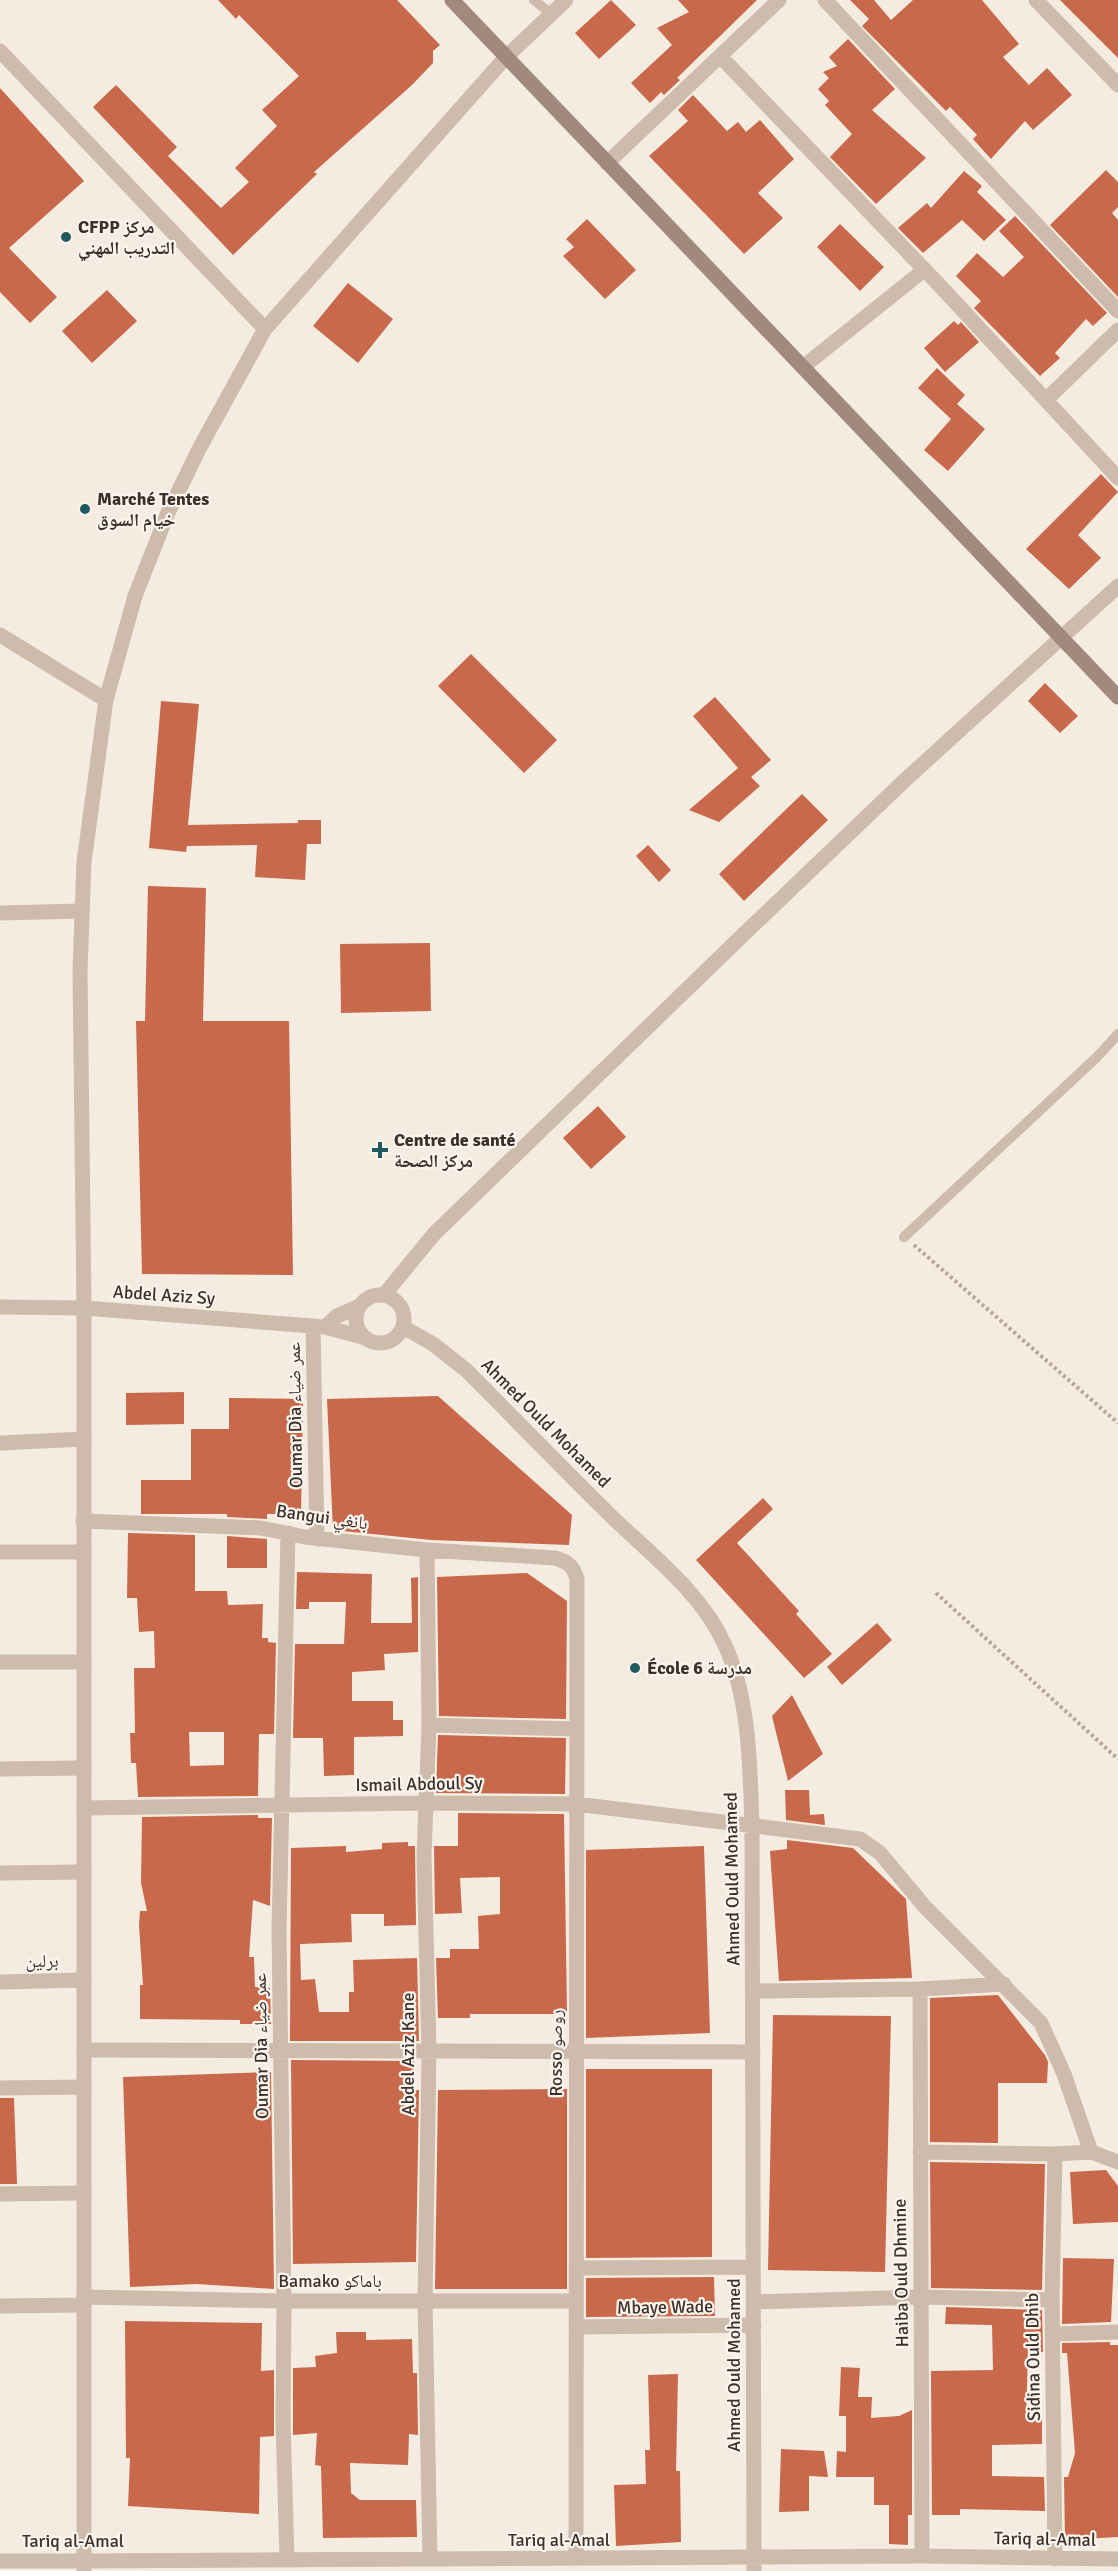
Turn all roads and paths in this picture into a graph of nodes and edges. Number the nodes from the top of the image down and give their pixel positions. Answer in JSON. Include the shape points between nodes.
{"nodes":[{"id":1,"x":452,"y":0,"type":"edge"},
{"id":2,"x":534,"y":0,"type":"edge"},
{"id":3,"x":566,"y":0,"type":"edge"},
{"id":4,"x":778,"y":0,"type":"edge"},
{"id":5,"x":825,"y":0,"type":"edge"},
{"id":6,"x":1036,"y":0,"type":"edge"},
{"id":7,"x":551,"y":14,"type":"junction"},
{"id":8,"x":0,"y":51,"type":"edge"},
{"id":9,"x":720,"y":56,"type":"junction"},
{"id":10,"x":506,"y":57,"type":"junction"},
{"id":11,"x":1115,"y":77,"type":"edge"},
{"id":12,"x":608,"y":164,"type":"junction"},
{"id":13,"x":924,"y":270,"type":"junction"},
{"id":14,"x":1118,"y":311,"type":"edge"},
{"id":15,"x":266,"y":329,"type":"junction"},
{"id":16,"x":1118,"y":330,"type":"edge"},
{"id":17,"x":803,"y":367,"type":"junction"},
{"id":18,"x":1046,"y":400,"type":"junction"},
{"id":19,"x":1118,"y":478,"type":"edge"},
{"id":20,"x":1118,"y":586,"type":"edge"},
{"id":21,"x":0,"y":635,"type":"edge"},
{"id":22,"x":1062,"y":639,"type":"junction"},
{"id":23,"x":1118,"y":697,"type":"edge"},
{"id":24,"x":106,"y":700,"type":"junction"},
{"id":25,"x":82,"y":911,"type":"junction"},
{"id":26,"x":0,"y":913,"type":"edge"},
{"id":27,"x":1118,"y":1034,"type":"edge"},
{"id":28,"x":904,"y":1237,"type":"joint"},
{"id":29,"x":384,"y":1295,"type":"junction"},
{"id":30,"x":360,"y":1306,"type":"junction"},
{"id":31,"x":0,"y":1307,"type":"edge"},
{"id":32,"x":84,"y":1308,"type":"junction"},
{"id":33,"x":319,"y":1326,"type":"junction"},
{"id":34,"x":403,"y":1327,"type":"junction"},
{"id":35,"x":366,"y":1338,"type":"junction"},
{"id":36,"x":1118,"y":1423,"type":"edge"},
{"id":37,"x":84,"y":1440,"type":"junction"},
{"id":38,"x":0,"y":1443,"type":"edge"},
{"id":39,"x":83,"y":1521,"type":"junction"},
{"id":40,"x":288,"y":1533,"type":"junction"},
{"id":41,"x":317,"y":1539,"type":"junction"},
{"id":42,"x":427,"y":1550,"type":"junction"},
{"id":43,"x":0,"y":1552,"type":"edge"},
{"id":44,"x":84,"y":1552,"type":"junction"},
{"id":45,"x":555,"y":1558,"type":"joint"},
{"id":46,"x":936,"y":1593,"type":"dead end"},
{"id":47,"x":0,"y":1662,"type":"edge"},
{"id":48,"x":84,"y":1662,"type":"junction"},
{"id":49,"x":429,"y":1725,"type":"junction"},
{"id":50,"x":575,"y":1729,"type":"junction"},
{"id":51,"x":1118,"y":1759,"type":"edge"},
{"id":52,"x":0,"y":1768,"type":"edge"},
{"id":53,"x":84,"y":1768,"type":"junction"},
{"id":54,"x":427,"y":1803,"type":"junction"},
{"id":55,"x":576,"y":1804,"type":"junction"},
{"id":56,"x":281,"y":1807,"type":"junction"},
{"id":57,"x":84,"y":1808,"type":"junction"},
{"id":58,"x":752,"y":1826,"type":"junction"},
{"id":59,"x":84,"y":1872,"type":"junction"},
{"id":60,"x":0,"y":1873,"type":"edge"},
{"id":61,"x":84,"y":1980,"type":"junction"},
{"id":62,"x":0,"y":1982,"type":"edge"},
{"id":63,"x":1004,"y":1984,"type":"junction"},
{"id":64,"x":920,"y":1989,"type":"junction"},
{"id":65,"x":753,"y":1991,"type":"junction"},
{"id":66,"x":84,"y":2050,"type":"junction"},
{"id":67,"x":280,"y":2050,"type":"junction"},
{"id":68,"x":429,"y":2050,"type":"junction"},
{"id":69,"x":576,"y":2052,"type":"junction"},
{"id":70,"x":753,"y":2052,"type":"junction"},
{"id":71,"x":84,"y":2087,"type":"junction"},
{"id":72,"x":0,"y":2088,"type":"edge"},
{"id":73,"x":920,"y":2152,"type":"junction"},
{"id":74,"x":1091,"y":2152,"type":"junction"},
{"id":75,"x":1055,"y":2154,"type":"junction"},
{"id":76,"x":1118,"y":2162,"type":"edge"},
{"id":77,"x":84,"y":2193,"type":"junction"},
{"id":78,"x":0,"y":2194,"type":"edge"},
{"id":79,"x":753,"y":2267,"type":"junction"},
{"id":80,"x":576,"y":2268,"type":"junction"},
{"id":81,"x":920,"y":2297,"type":"junction"},
{"id":82,"x":1052,"y":2300,"type":"junction"},
{"id":83,"x":84,"y":2301,"type":"junction"},
{"id":84,"x":284,"y":2301,"type":"junction"},
{"id":85,"x":425,"y":2301,"type":"junction"},
{"id":86,"x":576,"y":2301,"type":"junction"},
{"id":87,"x":754,"y":2301,"type":"junction"},
{"id":88,"x":0,"y":2306,"type":"edge"},
{"id":89,"x":754,"y":2325,"type":"junction"},
{"id":90,"x":576,"y":2327,"type":"junction"},
{"id":91,"x":1118,"y":2332,"type":"edge"},
{"id":92,"x":1053,"y":2334,"type":"junction"},
{"id":93,"x":922,"y":2556,"type":"junction"},
{"id":94,"x":287,"y":2559,"type":"junction"},
{"id":95,"x":430,"y":2559,"type":"junction"},
{"id":96,"x":576,"y":2559,"type":"junction"},
{"id":97,"x":1055,"y":2559,"type":"junction"},
{"id":98,"x":1118,"y":2559,"type":"edge"},
{"id":99,"x":0,"y":2561,"type":"edge"},
{"id":100,"x":455,"y":2565,"type":"edge"},
{"id":101,"x":608,"y":2565,"type":"edge"},
{"id":102,"x":754,"y":2565,"type":"edge"},
{"id":103,"x":992,"y":2565,"type":"edge"},
{"id":104,"x":84,"y":2566,"type":"edge"}],
"edges":[{"from":1,"to":10,"type":"main road"},
{"from":2,"to":7,"type":"lane"},
{"from":3,"to":7,"type":"street"},
{"from":4,"to":9,"type":"street"},
{"from":5,"to":14,"type":"street"},
{"from":6,"to":11,"type":"street"},
{"from":7,"to":10,"type":"street"},
{"from":8,"to":15,"type":"street"},
{"from":9,"to":12,"type":"street"},
{"from":9,"to":13,"type":"street"},
{"from":10,"to":12,"type":"main road"},
{"from":10,"to":15,"type":"street"},
{"from":12,"to":17,"type":"main road"},
{"from":13,"to":17,"type":"street"},
{"from":13,"to":18,"type":"street"},
{"from":15,"to":24,"type":"street","via":[[199,448],[167,515],[135,597]]},
{"from":16,"to":18,"type":"street"},
{"from":17,"to":22,"type":"main road"},
{"from":18,"to":19,"type":"street"},
{"from":20,"to":22,"type":"street"},
{"from":21,"to":24,"type":"street"},
{"from":22,"to":23,"type":"main road"},
{"from":22,"to":29,"type":"street","via":[[904,781],[686,990],[434,1234]]},
{"from":24,"to":25,"type":"street","via":[[88,827]]},
{"from":25,"to":26,"type":"street"},
{"from":25,"to":32,"type":"street"},
{"from":27,"to":28,"type":"lane"},
{"from":28,"to":36,"type":"path"},
{"from":29,"to":30,"type":"street","via":[[370,1297]]},
{"from":29,"to":34,"type":"street","via":[[399,1303]]},
{"from":30,"to":33,"type":"street"},
{"from":30,"to":35,"type":"street","via":[[356,1320],[360,1334]]},
{"from":31,"to":32,"type":"street","name":"Abdel Aziz Sy"},
{"from":32,"to":33,"type":"street","name":"Abdel Aziz Sy"},
{"from":32,"to":37,"type":"street"},
{"from":33,"to":35,"type":"street","name":"Abdel Aziz Sy"},
{"from":33,"to":41,"type":"street","name":"Oumar Dia عمر ضياء"},
{"from":34,"to":35,"type":"street","via":[[383,1343]]},
{"from":34,"to":58,"type":"street","name":"Ahmed Ould Mohamed","via":[[466,1370],[660,1563],[715,1627],[725,1643],[742,1705]]},
{"from":37,"to":38,"type":"street"},
{"from":37,"to":39,"type":"street"},
{"from":39,"to":40,"type":"street","name":"Bangui بانغي","via":[[261,1528]]},
{"from":39,"to":44,"type":"street"},
{"from":40,"to":41,"type":"street","name":"Bangui بانغي"},
{"from":40,"to":56,"type":"street","name":"Oumar Dia عمر ضياء"},
{"from":41,"to":42,"type":"street","name":"Bangui بانغي"},
{"from":42,"to":45,"type":"street","name":"Bangui بانغي"},
{"from":42,"to":49,"type":"street","name":"Abdel Aziz Kane"},
{"from":43,"to":44,"type":"street"},
{"from":44,"to":48,"type":"street"},
{"from":45,"to":50,"type":"street","name":"Rosso روصو","via":[[569,1563],[577,1579]]},
{"from":46,"to":51,"type":"path"},
{"from":47,"to":48,"type":"street"},
{"from":48,"to":53,"type":"street"},
{"from":49,"to":50,"type":"street"},
{"from":49,"to":54,"type":"street","name":"Abdel Aziz Kane"},
{"from":50,"to":55,"type":"street","name":"Rosso روصو"},
{"from":52,"to":53,"type":"street"},
{"from":53,"to":57,"type":"street"},
{"from":54,"to":55,"type":"street","name":"Ismail Abdoul Sy"},
{"from":54,"to":56,"type":"street","name":"Ismail Abdoul Sy"},
{"from":54,"to":68,"type":"street","name":"Abdel Aziz Kane","via":[[424,1856]]},
{"from":55,"to":58,"type":"street","name":"Ismail Abdoul Sy"},
{"from":55,"to":69,"type":"street","name":"Rosso روصو"},
{"from":56,"to":57,"type":"street","name":"Ismail Abdoul Sy"},
{"from":56,"to":67,"type":"street","name":"Oumar Dia عمر ضياء"},
{"from":57,"to":59,"type":"street"},
{"from":58,"to":63,"type":"street","name":"Ismail Abdoul Sy","via":[[851,1837],[869,1844],[925,1907]]},
{"from":58,"to":65,"type":"street","name":"Ahmed Ould Mohamed"},
{"from":59,"to":60,"type":"street"},
{"from":59,"to":61,"type":"street"},
{"from":61,"to":62,"type":"street","name":"برلين"},
{"from":61,"to":66,"type":"street"},
{"from":63,"to":64,"type":"street"},
{"from":63,"to":74,"type":"street","name":"Ismail Abdoul Sy","via":[[1041,2023],[1064,2074]]},
{"from":64,"to":65,"type":"street"},
{"from":64,"to":73,"type":"street","name":"Haiba Ould Dhmine"},
{"from":65,"to":70,"type":"street","name":"Ahmed Ould Mohamed"},
{"from":66,"to":67,"type":"street"},
{"from":66,"to":71,"type":"street"},
{"from":67,"to":68,"type":"street"},
{"from":67,"to":84,"type":"street","name":"Oumar Dia عمر ضياء"},
{"from":68,"to":69,"type":"street"},
{"from":68,"to":85,"type":"street","name":"Abdel Aziz Kane"},
{"from":69,"to":70,"type":"street"},
{"from":69,"to":80,"type":"street","name":"Rosso روصو"},
{"from":70,"to":79,"type":"street","name":"Ahmed Ould Mohamed"},
{"from":71,"to":72,"type":"street"},
{"from":71,"to":77,"type":"street"},
{"from":73,"to":75,"type":"street"},
{"from":73,"to":81,"type":"street","name":"Haiba Ould Dhmine"},
{"from":74,"to":75,"type":"street"},
{"from":74,"to":76,"type":"street"},
{"from":75,"to":82,"type":"street","name":"Sidina Ould Dhib"},
{"from":77,"to":78,"type":"street"},
{"from":77,"to":83,"type":"street"},
{"from":79,"to":80,"type":"street"},
{"from":79,"to":87,"type":"street","name":"Ahmed Ould Mohamed"},
{"from":80,"to":86,"type":"street","name":"Rosso روصو"},
{"from":81,"to":82,"type":"street"},
{"from":81,"to":87,"type":"street"},
{"from":81,"to":93,"type":"street","name":"Haiba Ould Dhmine"},
{"from":82,"to":92,"type":"street","name":"Sidina Ould Dhib"},
{"from":83,"to":84,"type":"street","name":"Bamako باماكو"},
{"from":83,"to":88,"type":"street","name":"Bamako باماكو"},
{"from":83,"to":104,"type":"street"},
{"from":84,"to":85,"type":"street","name":"Bamako باماكو"},
{"from":84,"to":94,"type":"street","name":"Oumar Dia عمر ضياء","via":[[282,2421]]},
{"from":85,"to":86,"type":"street","name":"Bamako باماكو"},
{"from":85,"to":95,"type":"street","name":"Abdel Aziz Kane"},
{"from":86,"to":90,"type":"street","name":"Rosso روصو"},
{"from":87,"to":89,"type":"street","name":"Ahmed Ould Mohamed"},
{"from":89,"to":90,"type":"street","name":"Mbaye Wade"},
{"from":89,"to":102,"type":"street","name":"Ahmed Ould Mohamed"},
{"from":90,"to":96,"type":"street","name":"Rosso روصو"},
{"from":91,"to":92,"type":"street"},
{"from":92,"to":97,"type":"street","name":"Sidina Ould Dhib"},
{"from":93,"to":102,"type":"street","name":"Tariq al-Amal"},
{"from":93,"to":103,"type":"street","name":"Tariq al-Amal"},
{"from":94,"to":95,"type":"street","name":"Tariq al-Amal"},
{"from":94,"to":104,"type":"street","name":"Tariq al-Amal"},
{"from":95,"to":100,"type":"street","name":"Tariq al-Amal"},
{"from":96,"to":100,"type":"street","name":"Tariq al-Amal"},
{"from":96,"to":101,"type":"street","name":"Tariq al-Amal"},
{"from":97,"to":98,"type":"street","name":"Tariq al-Amal"},
{"from":97,"to":103,"type":"street","name":"Tariq al-Amal"},
{"from":99,"to":104,"type":"street","name":"Tariq al-Amal"},
{"from":101,"to":102,"type":"street","name":"Tariq al-Amal"}]}
